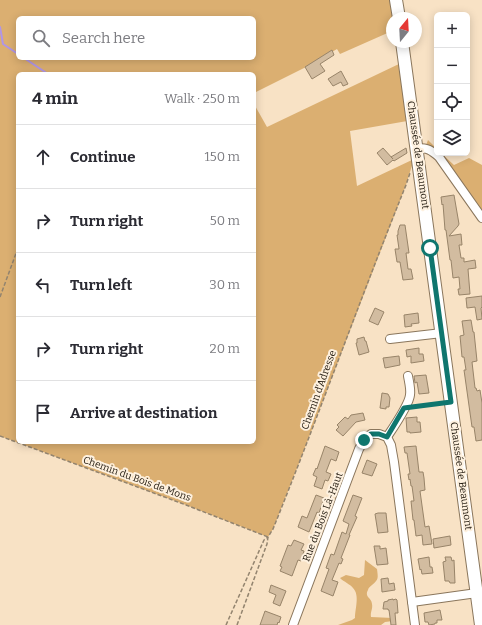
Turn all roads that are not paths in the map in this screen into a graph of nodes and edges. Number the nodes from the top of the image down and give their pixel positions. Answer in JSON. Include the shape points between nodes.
{"nodes":[{"id":1,"x":396,"y":0,"type":"edge"},
{"id":2,"x":398,"y":12,"type":"edge"},
{"id":3,"x":403,"y":48,"type":"edge"},
{"id":4,"x":417,"y":148,"type":"junction"},
{"id":5,"x":482,"y":218,"type":"edge"},
{"id":6,"x":442,"y":333,"type":"junction"},
{"id":7,"x":390,"y":339,"type":"dead end"},
{"id":8,"x":408,"y":376,"type":"dead end"},
{"id":9,"x":387,"y":437,"type":"junction"},
{"id":10,"x":477,"y":593,"type":"junction"},
{"id":11,"x":412,"y":602,"type":"junction"},
{"id":12,"x":293,"y":625,"type":"edge"},
{"id":13,"x":414,"y":625,"type":"edge"},
{"id":14,"x":481,"y":625,"type":"edge"}],
"edges":[{"from":1,"to":2,"type":"main road"},
{"from":3,"to":4,"type":"main road","name":"Chaussée de Beaumont"},
{"from":4,"to":5,"type":"street","via":[[425,148],[439,157]]},
{"from":4,"to":6,"type":"main road","name":"Chaussée de Beaumont"},
{"from":6,"to":7,"type":"street"},
{"from":6,"to":10,"type":"main road","name":"Chaussée de Beaumont"},
{"from":8,"to":9,"type":"street","via":[[410,397]]},
{"from":9,"to":11,"type":"street","via":[[394,462]]},
{"from":9,"to":12,"type":"street","name":"Rue du Bois Là-Haut","via":[[371,434],[359,449]]},
{"from":10,"to":11,"type":"street"},
{"from":10,"to":14,"type":"main road","name":"Chaussée de Beaumont"},
{"from":11,"to":13,"type":"street"}]}
